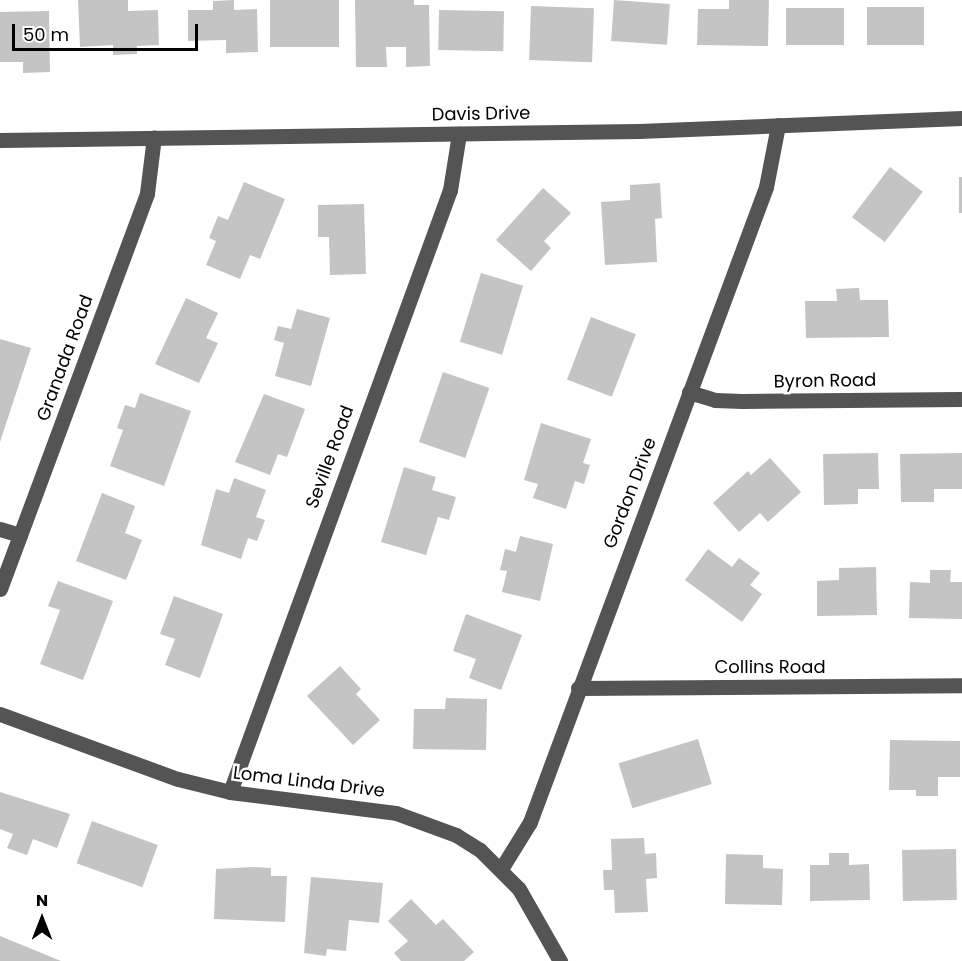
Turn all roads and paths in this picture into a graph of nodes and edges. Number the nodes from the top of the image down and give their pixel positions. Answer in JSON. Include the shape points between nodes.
{"nodes":[{"id":1,"x":962,"y":118,"type":"edge"},
{"id":2,"x":778,"y":125,"type":"junction"},
{"id":3,"x":459,"y":134,"type":"junction"},
{"id":4,"x":154,"y":137,"type":"junction"},
{"id":5,"x":0,"y":140,"type":"edge"},
{"id":6,"x":689,"y":392,"type":"junction"},
{"id":7,"x":962,"y":399,"type":"edge"},
{"id":8,"x":0,"y":529,"type":"edge"},
{"id":9,"x":20,"y":536,"type":"junction"},
{"id":10,"x":0,"y":589,"type":"edge"},
{"id":11,"x":962,"y":685,"type":"edge"},
{"id":12,"x":578,"y":688,"type":"junction"},
{"id":13,"x":0,"y":714,"type":"edge"},
{"id":14,"x":230,"y":792,"type":"junction"},
{"id":15,"x":501,"y":869,"type":"junction"},
{"id":16,"x":560,"y":961,"type":"edge"}],
"edges":[{"from":1,"to":2,"type":"street","name":"Davis Drive"},
{"from":2,"to":3,"type":"street","name":"Davis Drive"},
{"from":2,"to":6,"type":"street","name":"Gordon Drive","via":[[766,187]]},
{"from":3,"to":4,"type":"street","name":"Davis Drive"},
{"from":3,"to":14,"type":"street","name":"Seville Road","via":[[450,190]]},
{"from":4,"to":5,"type":"street","name":"Davis Drive"},
{"from":4,"to":9,"type":"street","name":"Granada Road","via":[[147,193]]},
{"from":6,"to":7,"type":"street","name":"Byron Road","via":[[715,400],[742,401]]},
{"from":6,"to":12,"type":"street","name":"Gordon Drive"},
{"from":8,"to":9,"type":"street"},
{"from":9,"to":10,"type":"street","name":"Granada Road"},
{"from":11,"to":12,"type":"street","name":"Collins Road"},
{"from":12,"to":15,"type":"street","name":"Gordon Drive","via":[[530,822]]},
{"from":13,"to":14,"type":"street","name":"Loma Linda Drive","via":[[124,762]]},
{"from":14,"to":15,"type":"street","name":"Loma Linda Drive","via":[[396,813],[456,835]]},
{"from":15,"to":16,"type":"street","name":"Loma Linda Drive","via":[[519,889]]}]}
